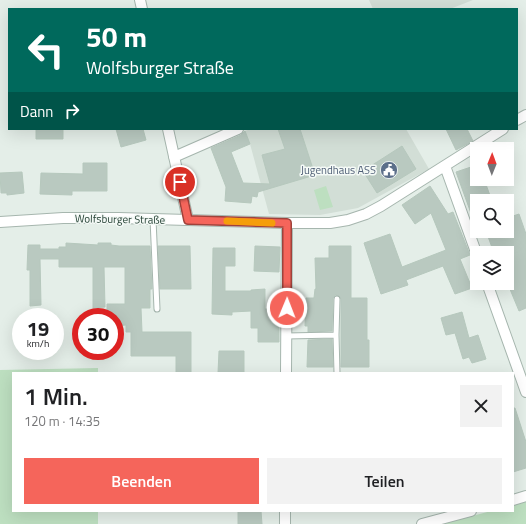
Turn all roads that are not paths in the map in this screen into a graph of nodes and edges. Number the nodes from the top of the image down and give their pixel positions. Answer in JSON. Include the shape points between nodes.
{"nodes":[{"id":1,"x":168,"y":130,"type":"edge"},
{"id":2,"x":236,"y":130,"type":"edge"},
{"id":3,"x":501,"y":130,"type":"edge"},
{"id":4,"x":174,"y":157,"type":"junction"},
{"id":5,"x":445,"y":166,"type":"junction"},
{"id":6,"x":153,"y":219,"type":"junction"},
{"id":7,"x":188,"y":220,"type":"junction"},
{"id":8,"x":0,"y":222,"type":"edge"},
{"id":9,"x":287,"y":223,"type":"junction"},
{"id":10,"x":474,"y":246,"type":"edge"},
{"id":11,"x":490,"y":290,"type":"edge"},
{"id":12,"x":337,"y":299,"type":"dead end"},
{"id":13,"x":157,"y":309,"type":"dead end"},
{"id":14,"x":336,"y":335,"type":"junction"},
{"id":15,"x":286,"y":336,"type":"junction"},
{"id":16,"x":286,"y":372,"type":"edge"},
{"id":17,"x":337,"y":372,"type":"edge"},
{"id":18,"x":526,"y":392,"type":"edge"},
{"id":19,"x":526,"y":496,"type":"edge"},
{"id":20,"x":514,"y":500,"type":"edge"},
{"id":21,"x":285,"y":512,"type":"edge"},
{"id":22,"x":467,"y":512,"type":"edge"},
{"id":23,"x":285,"y":524,"type":"edge"},
{"id":24,"x":422,"y":524,"type":"edge"}],
"edges":[{"from":1,"to":4,"type":"street"},
{"from":2,"to":4,"type":"street"},
{"from":3,"to":5,"type":"street","name":"Wolfsburger Straße"},
{"from":4,"to":7,"type":"street"},
{"from":5,"to":9,"type":"street","name":"Wolfsburger Straße","via":[[366,214],[330,223]]},
{"from":5,"to":10,"type":"street"},
{"from":6,"to":7,"type":"street","name":"Wolfsburger Straße"},
{"from":6,"to":8,"type":"street","name":"Wolfsburger Straße","via":[[63,218]]},
{"from":6,"to":13,"type":"lane"},
{"from":7,"to":9,"type":"street","name":"Wolfsburger Straße"},
{"from":9,"to":15,"type":"street"},
{"from":11,"to":18,"type":"street"},
{"from":12,"to":14,"type":"lane"},
{"from":14,"to":15,"type":"lane"},
{"from":14,"to":17,"type":"lane"},
{"from":15,"to":16,"type":"street"},
{"from":19,"to":20,"type":"street"},
{"from":21,"to":23,"type":"street"},
{"from":22,"to":24,"type":"street"}]}
